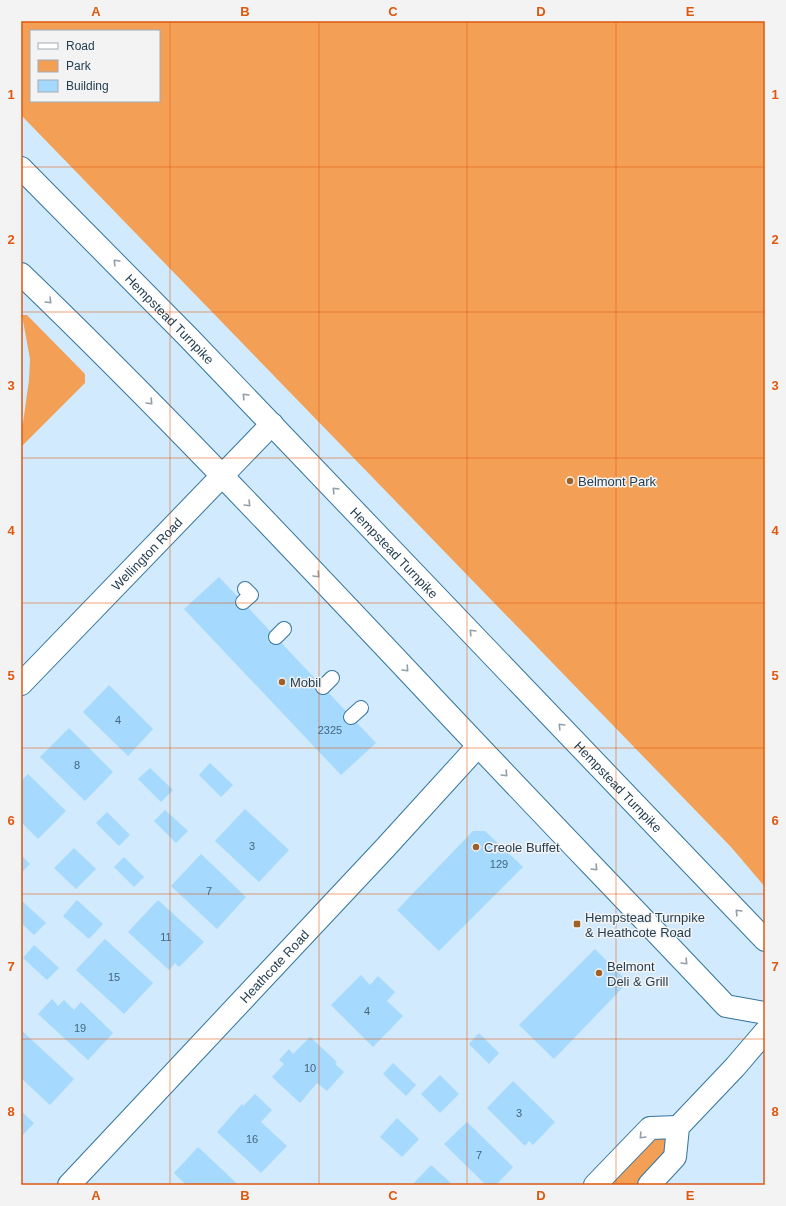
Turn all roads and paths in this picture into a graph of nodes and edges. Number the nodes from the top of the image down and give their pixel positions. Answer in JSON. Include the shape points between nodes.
{"nodes":[{"id":1,"x":21,"y":168,"type":"edge"},
{"id":2,"x":21,"y":274,"type":"edge"},
{"id":3,"x":272,"y":424,"type":"junction"},
{"id":4,"x":221,"y":476,"type":"junction"},
{"id":5,"x":21,"y":684,"type":"edge"},
{"id":6,"x":478,"y":746,"type":"junction"},
{"id":7,"x":765,"y":940,"type":"edge"},
{"id":8,"x":765,"y":1013,"type":"edge"},
{"id":9,"x":765,"y":1032,"type":"edge"},
{"id":10,"x":678,"y":1127,"type":"junction"},
{"id":11,"x":68,"y":1185,"type":"edge"},
{"id":12,"x":595,"y":1185,"type":"edge"},
{"id":13,"x":649,"y":1185,"type":"edge"}],
"edges":[{"from":3,"to":1,"type":"main road","name":"Hempstead Turnpike","one_way":true},
{"from":2,"to":4,"type":"main road","one_way":true,"via":[[123,374]]},
{"from":3,"to":4,"type":"main road","name":"Wellington Road"},
{"from":7,"to":3,"type":"main road","name":"Hempstead Turnpike","one_way":true},
{"from":4,"to":5,"type":"main road","name":"Wellington Road"},
{"from":4,"to":6,"type":"main road","one_way":true},
{"from":6,"to":8,"type":"main road","one_way":true,"via":[[726,1006]]},
{"from":6,"to":11,"type":"main road","name":"Heathcote Road"},
{"from":9,"to":10,"type":"main road"},
{"from":10,"to":12,"type":"main road","one_way":true,"via":[[650,1128]]},
{"from":10,"to":13,"type":"main road","via":[[675,1157]]}]}
